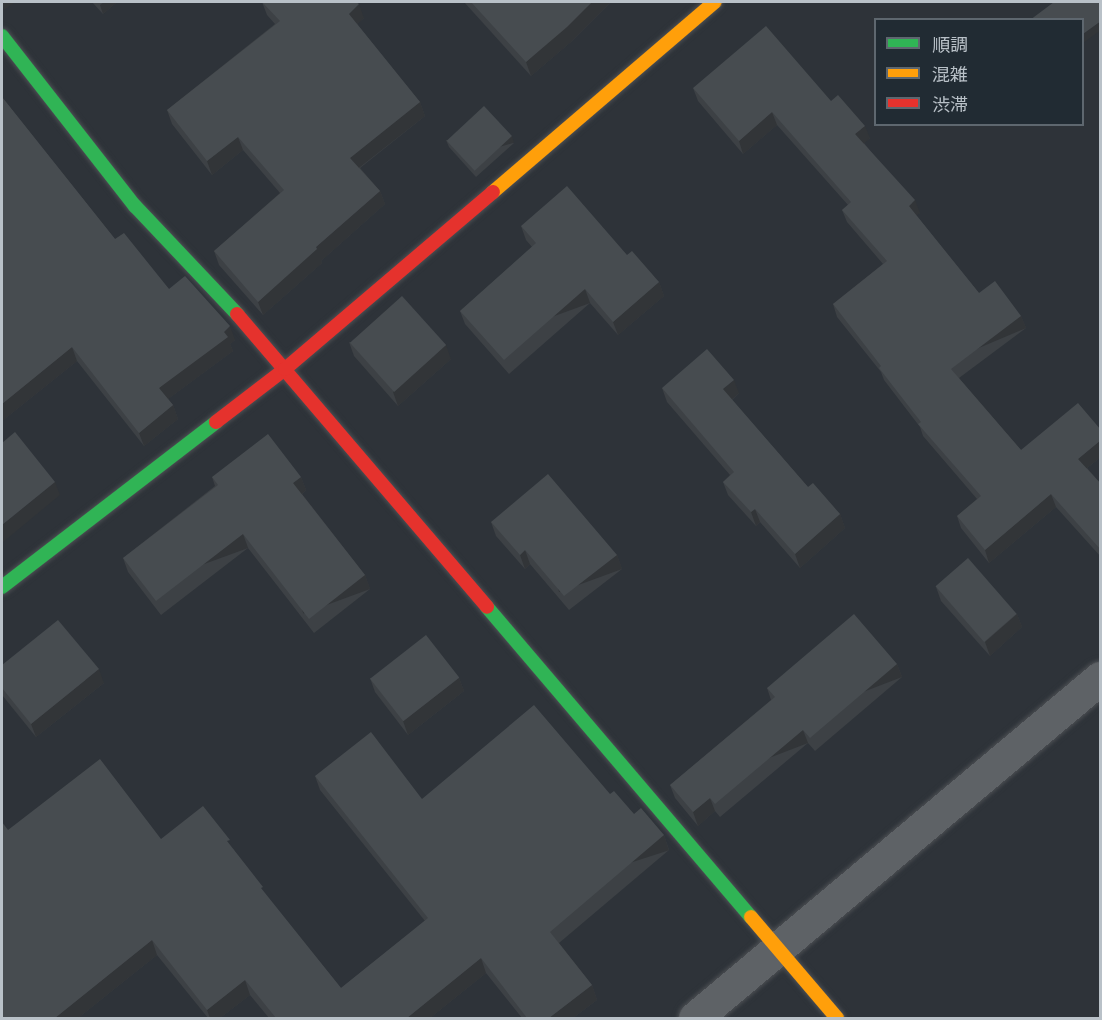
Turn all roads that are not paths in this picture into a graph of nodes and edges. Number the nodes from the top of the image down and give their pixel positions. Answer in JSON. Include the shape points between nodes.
{"nodes":[{"id":1,"x":715,"y":2,"type":"edge"},
{"id":2,"x":2,"y":36,"type":"edge"},
{"id":3,"x":285,"y":369,"type":"junction"},
{"id":4,"x":2,"y":587,"type":"edge"},
{"id":5,"x":1101,"y":678,"type":"edge"},
{"id":6,"x":778,"y":950,"type":"junction"},
{"id":7,"x":695,"y":1018,"type":"edge"},
{"id":8,"x":837,"y":1018,"type":"edge"}],
"edges":[{"from":1,"to":3,"type":"street"},
{"from":2,"to":3,"type":"street","via":[[135,207],[199,271]]},
{"from":3,"to":4,"type":"street"},
{"from":3,"to":6,"type":"street"},
{"from":5,"to":6,"type":"street"},
{"from":6,"to":7,"type":"street"},
{"from":6,"to":8,"type":"street"}]}
